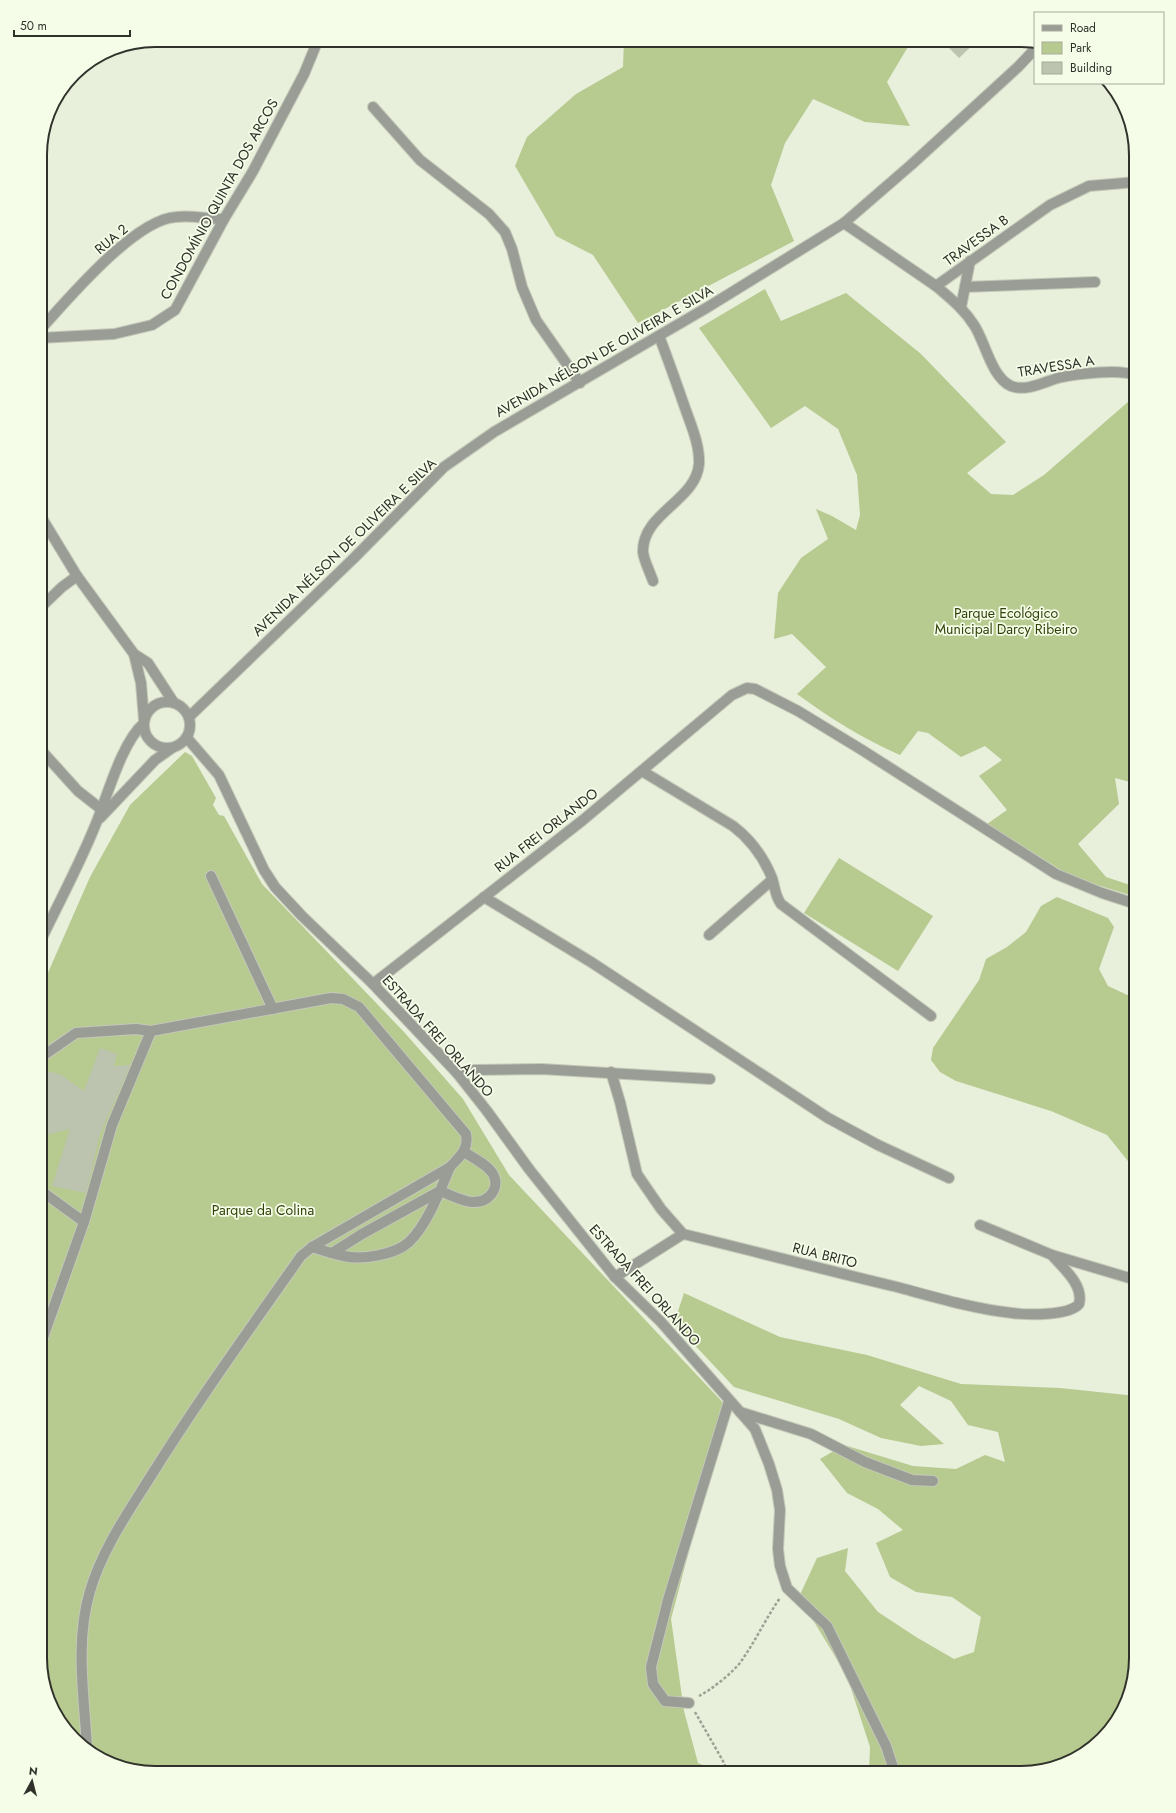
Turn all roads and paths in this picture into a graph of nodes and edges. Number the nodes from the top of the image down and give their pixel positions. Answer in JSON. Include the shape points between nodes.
{"nodes":[{"id":1,"x":315,"y":47,"type":"edge"},
{"id":2,"x":1034,"y":50,"type":"edge"},
{"id":3,"x":373,"y":107,"type":"dead end"},
{"id":4,"x":1129,"y":183,"type":"edge"},
{"id":5,"x":224,"y":219,"type":"junction"},
{"id":6,"x":844,"y":223,"type":"junction"},
{"id":7,"x":970,"y":262,"type":"junction"},
{"id":8,"x":1095,"y":282,"type":"dead end"},
{"id":9,"x":936,"y":286,"type":"junction"},
{"id":10,"x":965,"y":287,"type":"junction"},
{"id":11,"x":961,"y":307,"type":"junction"},
{"id":12,"x":47,"y":322,"type":"edge"},
{"id":13,"x":659,"y":336,"type":"junction"},
{"id":14,"x":47,"y":338,"type":"edge"},
{"id":15,"x":1129,"y":372,"type":"edge"},
{"id":16,"x":580,"y":383,"type":"junction"},
{"id":17,"x":47,"y":527,"type":"edge"},
{"id":18,"x":77,"y":576,"type":"junction"},
{"id":19,"x":653,"y":581,"type":"dead end"},
{"id":20,"x":47,"y":601,"type":"edge"},
{"id":21,"x":134,"y":654,"type":"junction"},
{"id":22,"x":174,"y":703,"type":"junction"},
{"id":23,"x":186,"y":713,"type":"junction"},
{"id":24,"x":144,"y":722,"type":"junction"},
{"id":25,"x":187,"y":738,"type":"junction"},
{"id":26,"x":172,"y":748,"type":"junction"},
{"id":27,"x":47,"y":757,"type":"edge"},
{"id":28,"x":642,"y":771,"type":"junction"},
{"id":29,"x":101,"y":809,"type":"junction"},
{"id":30,"x":97,"y":821,"type":"junction"},
{"id":31,"x":211,"y":876,"type":"dead end"},
{"id":32,"x":772,"y":880,"type":"junction"},
{"id":33,"x":484,"y":897,"type":"junction"},
{"id":34,"x":1129,"y":902,"type":"edge"},
{"id":35,"x":47,"y":927,"type":"edge"},
{"id":36,"x":708,"y":935,"type":"dead end"},
{"id":37,"x":373,"y":984,"type":"junction"},
{"id":38,"x":273,"y":1008,"type":"junction"},
{"id":39,"x":931,"y":1016,"type":"dead end"},
{"id":40,"x":151,"y":1031,"type":"junction"},
{"id":41,"x":47,"y":1053,"type":"edge"},
{"id":42,"x":611,"y":1072,"type":"junction"},
{"id":43,"x":457,"y":1073,"type":"junction"},
{"id":44,"x":710,"y":1079,"type":"dead end"},
{"id":45,"x":464,"y":1152,"type":"junction"},
{"id":46,"x":450,"y":1167,"type":"junction"},
{"id":47,"x":949,"y":1178,"type":"dead end"},
{"id":48,"x":440,"y":1191,"type":"junction"},
{"id":49,"x":47,"y":1195,"type":"edge"},
{"id":50,"x":84,"y":1222,"type":"junction"},
{"id":51,"x":980,"y":1225,"type":"dead end"},
{"id":52,"x":683,"y":1234,"type":"junction"},
{"id":53,"x":312,"y":1247,"type":"junction"},
{"id":54,"x":332,"y":1253,"type":"junction"},
{"id":55,"x":1052,"y":1255,"type":"junction"},
{"id":56,"x":615,"y":1277,"type":"junction"},
{"id":57,"x":1129,"y":1278,"type":"edge"},
{"id":58,"x":47,"y":1326,"type":"edge"},
{"id":59,"x":729,"y":1401,"type":"junction"},
{"id":60,"x":740,"y":1412,"type":"junction"},
{"id":61,"x":933,"y":1481,"type":"dead end"},
{"id":62,"x":787,"y":1588,"type":"junction"},
{"id":63,"x":689,"y":1703,"type":"junction"},
{"id":64,"x":88,"y":1743,"type":"edge"},
{"id":65,"x":725,"y":1766,"type":"edge"},
{"id":66,"x":893,"y":1766,"type":"edge"}],
"edges":[{"from":1,"to":5,"type":"street","name":"CONDOMÍNIO QUINTA DOS ARCOS","via":[[254,171]]},
{"from":2,"to":6,"type":"street","name":"AVENIDA NÉLSON DE OLIVEIRA E SILVA","via":[[911,166]]},
{"from":3,"to":16,"type":"street","via":[[420,160],[489,214],[505,232],[522,287],[536,320]]},
{"from":4,"to":7,"type":"street","name":"TRAVESSA B","via":[[1090,186],[1050,205]]},
{"from":5,"to":12,"type":"street","name":"RUA 2","via":[[175,216],[157,222],[121,245]]},
{"from":5,"to":14,"type":"street","name":"CONDOMÍNIO QUINTA DOS ARCOS","via":[[175,310],[152,325],[114,334]]},
{"from":6,"to":9,"type":"street"},
{"from":6,"to":13,"type":"street","name":"AVENIDA NÉLSON DE OLIVEIRA E SILVA"},
{"from":7,"to":9,"type":"street","name":"TRAVESSA B"},
{"from":7,"to":10,"type":"street"},
{"from":8,"to":10,"type":"street"},
{"from":9,"to":11,"type":"street","name":"TRAVESSA A"},
{"from":10,"to":11,"type":"street"},
{"from":11,"to":15,"type":"street","name":"TRAVESSA A","via":[[975,326],[996,371],[1012,386],[1029,387],[1060,378]]},
{"from":13,"to":16,"type":"street","name":"AVENIDA NÉLSON DE OLIVEIRA E SILVA"},
{"from":13,"to":19,"type":"street","via":[[696,439],[699,464],[697,473],[683,494],[651,526],[647,534],[643,554]]},
{"from":16,"to":23,"type":"street","name":"AVENIDA NÉLSON DE OLIVEIRA E SILVA","via":[[494,432],[444,467],[206,700]]},
{"from":17,"to":18,"type":"street"},
{"from":18,"to":20,"type":"street"},
{"from":18,"to":21,"type":"street"},
{"from":21,"to":22,"type":"street","via":[[148,663]]},
{"from":21,"to":24,"type":"street","via":[[141,683]]},
{"from":22,"to":23,"type":"street"},
{"from":22,"to":24,"type":"street","via":[[155,705],[148,712]]},
{"from":23,"to":25,"type":"street","via":[[190,727]]},
{"from":24,"to":26,"type":"street","via":[[145,734],[152,743],[162,748]]},
{"from":24,"to":29,"type":"street","via":[[129,742]]},
{"from":25,"to":26,"type":"street"},
{"from":25,"to":37,"type":"street","name":"ESTRADA FREI ORLANDO","via":[[219,775],[264,870],[275,887]]},
{"from":26,"to":30,"type":"street","via":[[155,760]]},
{"from":27,"to":29,"type":"street","via":[[78,791]]},
{"from":28,"to":32,"type":"street","via":[[746,836]]},
{"from":28,"to":33,"type":"street","name":"RUA FREI ORLANDO"},
{"from":28,"to":34,"type":"street","name":"RUA FREI ORLANDO","via":[[732,695],[747,688],[755,689],[862,750],[1056,874]]},
{"from":29,"to":30,"type":"street"},
{"from":30,"to":35,"type":"street"},
{"from":31,"to":38,"type":"street"},
{"from":32,"to":36,"type":"street"},
{"from":32,"to":39,"type":"street","via":[[776,897],[790,912]]},
{"from":33,"to":37,"type":"street","name":"RUA FREI ORLANDO"},
{"from":33,"to":47,"type":"street","via":[[591,962],[828,1118]]},
{"from":37,"to":43,"type":"street","name":"ESTRADA FREI ORLANDO"},
{"from":38,"to":40,"type":"street"},
{"from":38,"to":45,"type":"street","via":[[331,998],[343,999],[359,1007],[466,1134],[468,1143]]},
{"from":40,"to":41,"type":"street","via":[[136,1029],[76,1033]]},
{"from":40,"to":50,"type":"street","via":[[112,1125]]},
{"from":42,"to":43,"type":"street","via":[[533,1069],[472,1070]]},
{"from":42,"to":44,"type":"street"},
{"from":42,"to":52,"type":"street","via":[[637,1174],[661,1209]]},
{"from":43,"to":56,"type":"street","name":"ESTRADA FREI ORLANDO"},
{"from":45,"to":46,"type":"street"},
{"from":45,"to":48,"type":"street","via":[[480,1162],[492,1174],[496,1185],[493,1193],[486,1200],[474,1202],[461,1200]]},
{"from":46,"to":48,"type":"street"},
{"from":46,"to":53,"type":"street"},
{"from":48,"to":54,"type":"street"},
{"from":48,"to":54,"type":"street","via":[[408,1244],[386,1254],[366,1258],[345,1257]]},
{"from":49,"to":50,"type":"street"},
{"from":50,"to":58,"type":"street"},
{"from":51,"to":55,"type":"street"},
{"from":52,"to":55,"type":"street","name":"RUA BRITO","via":[[948,1300],[1012,1313],[1039,1314],[1071,1310],[1079,1304],[1075,1282]]},
{"from":52,"to":56,"type":"street"},
{"from":53,"to":54,"type":"street"},
{"from":53,"to":64,"type":"street","via":[[301,1256],[189,1415],[111,1541],[90,1591],[84,1621],[82,1656]]},
{"from":55,"to":57,"type":"street"},
{"from":56,"to":59,"type":"street","name":"ESTRADA FREI ORLANDO","via":[[661,1322]]},
{"from":59,"to":60,"type":"street","name":"ESTRADA FREI ORLANDO"},
{"from":59,"to":63,"type":"street","via":[[668,1600],[651,1667],[653,1684],[666,1700]]},
{"from":60,"to":61,"type":"street","via":[[811,1434],[865,1462],[912,1480]]},
{"from":60,"to":62,"type":"street","name":"ESTRADA FREI ORLANDO","via":[[755,1429],[777,1490],[780,1510],[778,1549]]},
{"from":62,"to":63,"type":"path","via":[[766,1617],[742,1661],[709,1691]]},
{"from":62,"to":66,"type":"street","via":[[827,1626],[886,1746]]},
{"from":63,"to":65,"type":"path"}]}
